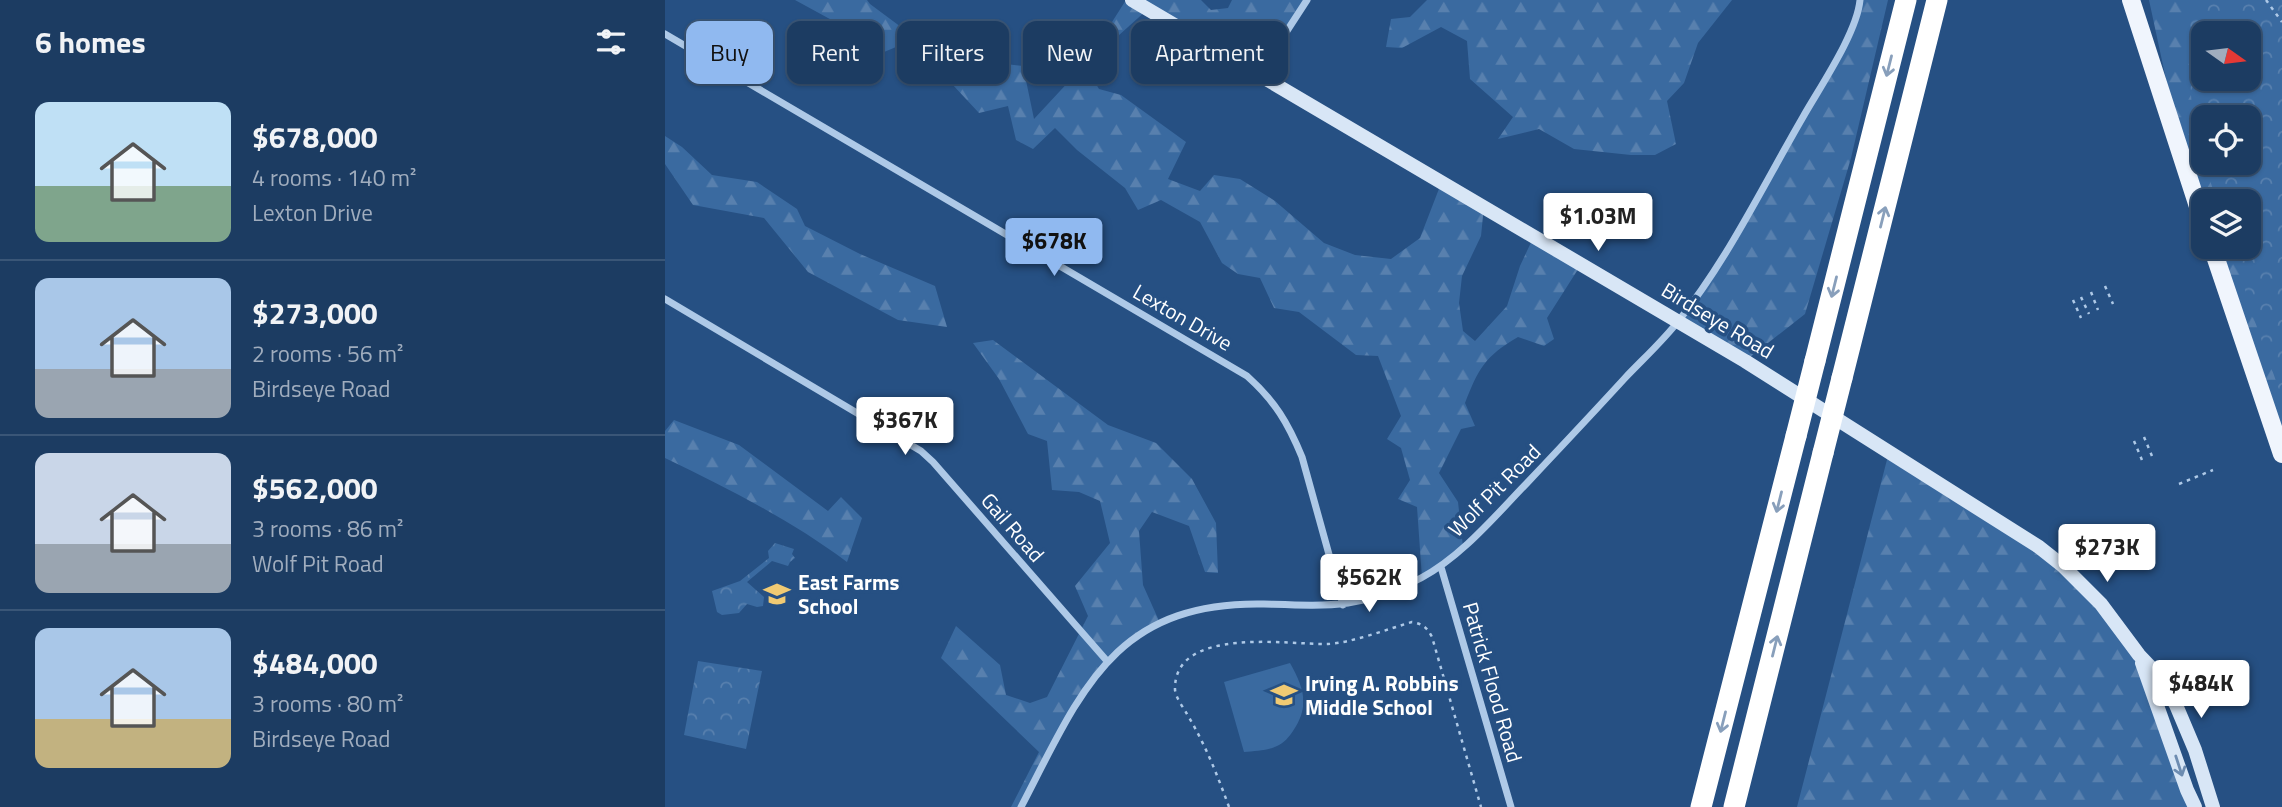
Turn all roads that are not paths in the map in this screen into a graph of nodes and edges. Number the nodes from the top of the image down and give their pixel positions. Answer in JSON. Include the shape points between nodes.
{"nodes":[{"id":1,"x":1132,"y":0,"type":"edge"},
{"id":2,"x":1307,"y":0,"type":"edge"},
{"id":3,"x":1860,"y":0,"type":"edge"},
{"id":4,"x":1906,"y":0,"type":"edge"},
{"id":5,"x":1937,"y":0,"type":"edge"},
{"id":6,"x":2131,"y":0,"type":"edge"},
{"id":7,"x":1168,"y":21,"type":"edge"},
{"id":8,"x":1288,"y":29,"type":"edge"},
{"id":9,"x":665,"y":34,"type":"edge"},
{"id":10,"x":1276,"y":84,"type":"edge"},
{"id":11,"x":2192,"y":189,"type":"edge"},
{"id":12,"x":2215,"y":259,"type":"edge"},
{"id":13,"x":665,"y":299,"type":"edge"},
{"id":14,"x":1679,"y":321,"type":"junction"},
{"id":15,"x":2282,"y":454,"type":"edge"},
{"id":16,"x":1441,"y":567,"type":"junction"},
{"id":17,"x":1343,"y":605,"type":"junction"},
{"id":18,"x":2139,"y":655,"type":"junction"},
{"id":19,"x":1107,"y":661,"type":"junction"},
{"id":20,"x":1021,"y":807,"type":"edge"},
{"id":21,"x":1511,"y":807,"type":"edge"},
{"id":22,"x":1701,"y":807,"type":"edge"},
{"id":23,"x":1734,"y":807,"type":"edge"},
{"id":24,"x":2195,"y":807,"type":"edge"},
{"id":25,"x":2213,"y":807,"type":"edge"}],
"edges":[{"from":1,"to":7,"type":"main road","name":"Birdseye Road"},
{"from":2,"to":8,"type":"street"},
{"from":3,"to":14,"type":"street","name":"Wolf Pit Road","via":[[1843,47],[1723,256]]},
{"from":4,"to":22,"type":"highway","one_way":true,"bridge":true},
{"from":23,"to":5,"type":"highway","one_way":true,"bridge":true},
{"from":6,"to":11,"type":"main road"},
{"from":9,"to":17,"type":"street","name":"Lexton Drive","via":[[1247,376],[1275,404],[1295,439]]},
{"from":10,"to":14,"type":"main road","name":"Birdseye Road"},
{"from":12,"to":15,"type":"main road"},
{"from":13,"to":19,"type":"street","name":"Gail Road","via":[[921,451]]},
{"from":14,"to":16,"type":"street","name":"Wolf Pit Road"},
{"from":14,"to":18,"type":"main road","name":"Birdseye Road","via":[[2039,547],[2101,604]]},
{"from":16,"to":17,"type":"street","name":"Wolf Pit Road","via":[[1392,592]]},
{"from":16,"to":21,"type":"street","name":"Patrick Flood Road"},
{"from":17,"to":19,"type":"street","name":"Wolf Pit Road","via":[[1237,604],[1199,609],[1140,634]]},
{"from":18,"to":24,"type":"main road","name":"Birdseye Road","one_way":true},
{"from":18,"to":25,"type":"main road","name":"Birdseye Road","via":[[2160,677],[2176,705]]},
{"from":19,"to":20,"type":"street","name":"Wolf Pit Road","via":[[1073,709]]}]}
